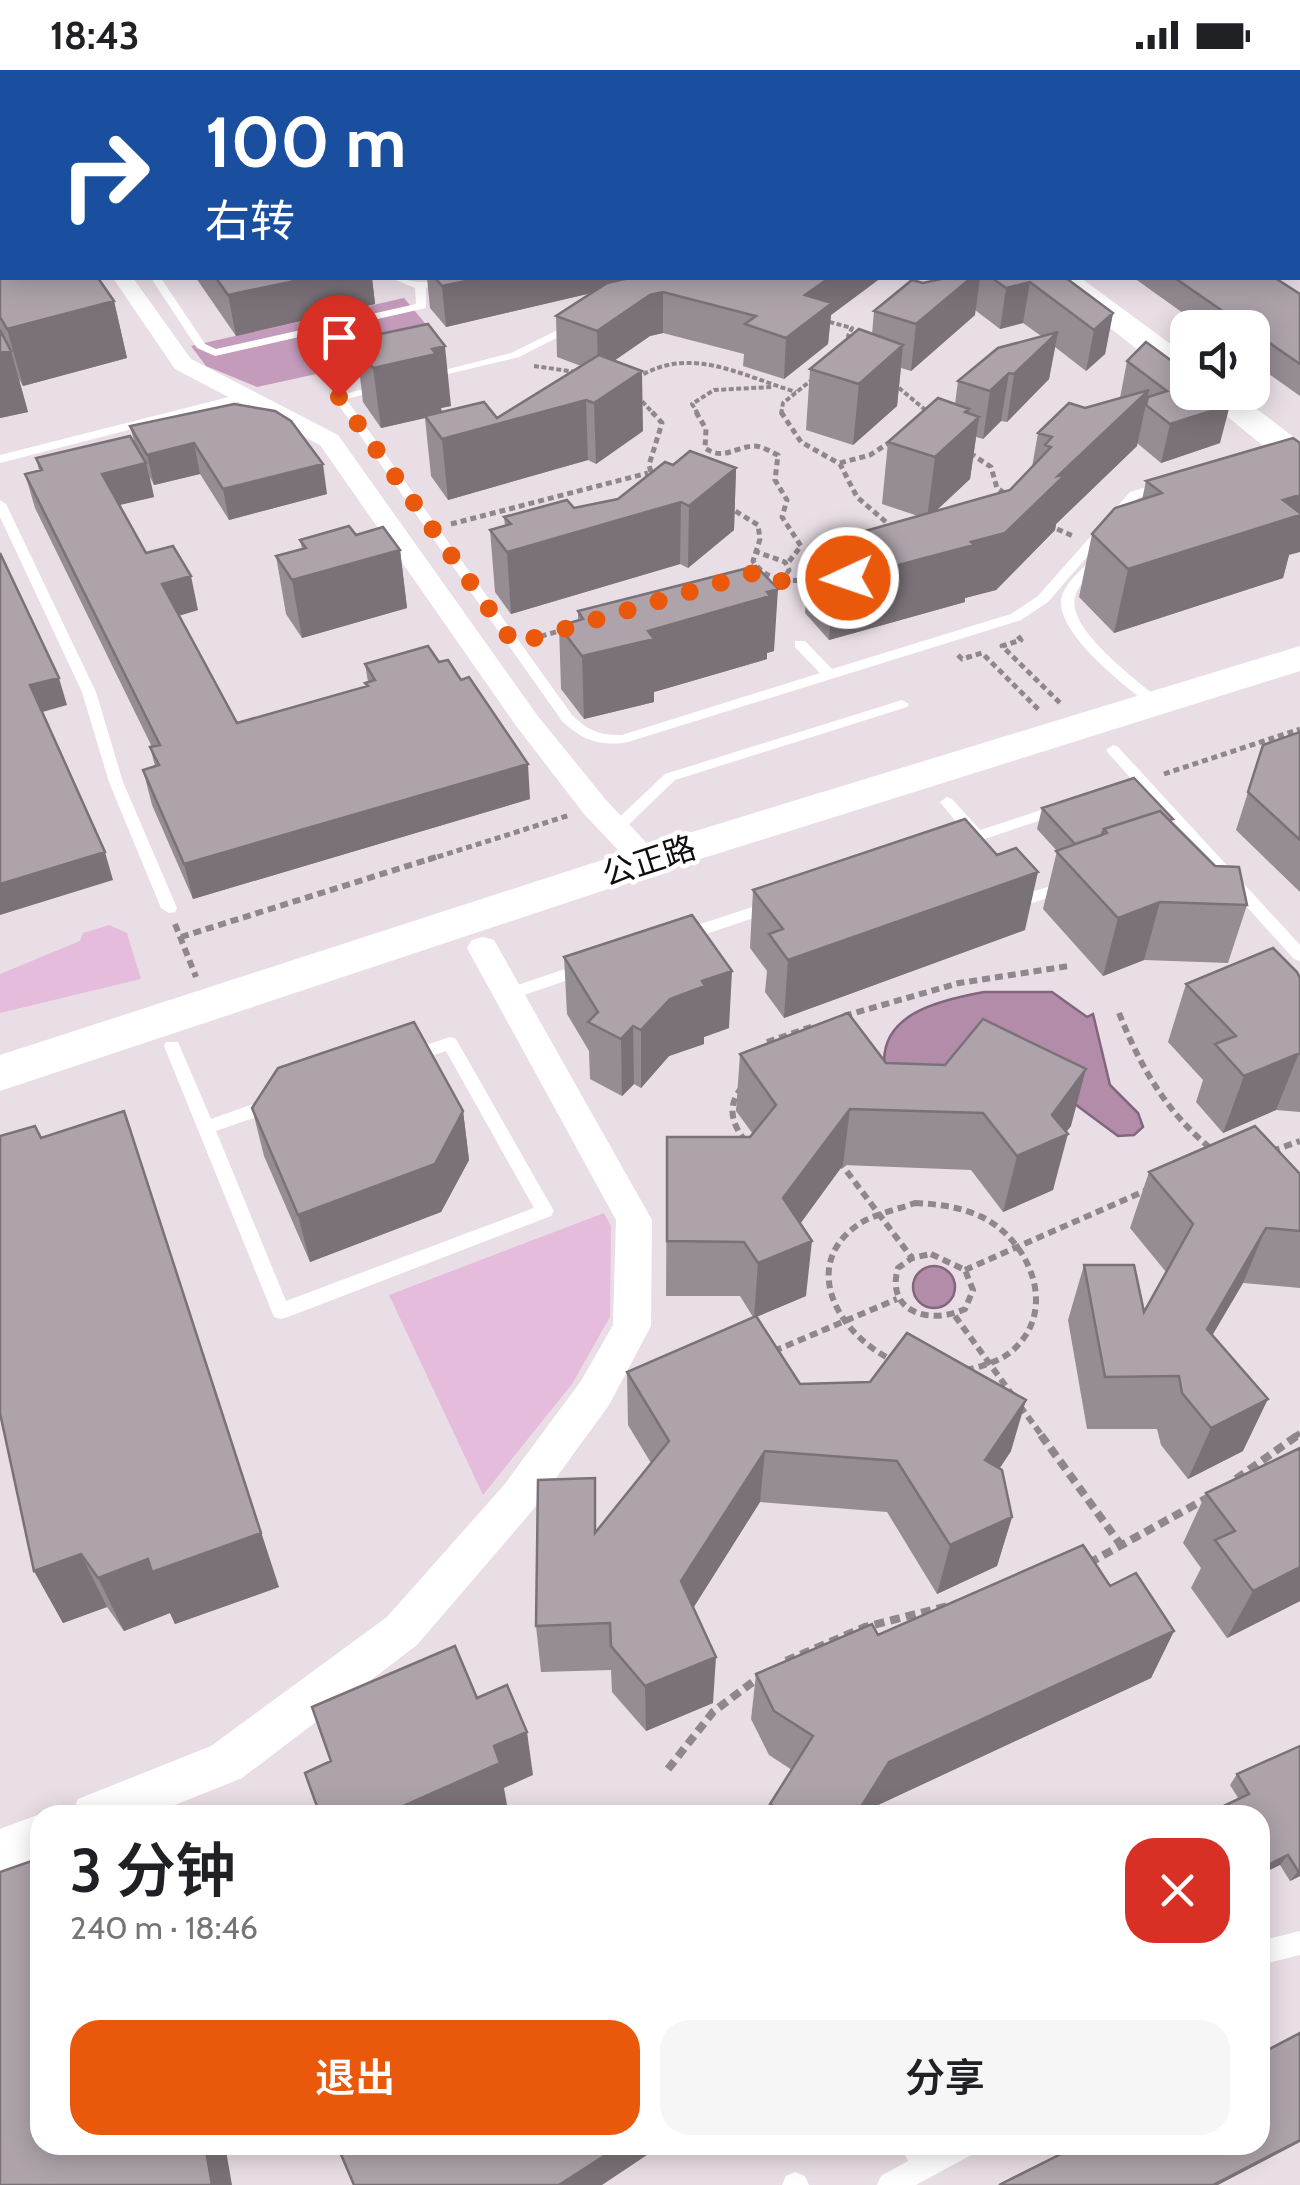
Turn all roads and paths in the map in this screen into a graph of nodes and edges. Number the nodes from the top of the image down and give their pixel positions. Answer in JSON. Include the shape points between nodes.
{"nodes":[{"id":1,"x":125,"y":280,"type":"edge"},
{"id":2,"x":157,"y":280,"type":"edge"},
{"id":3,"x":402,"y":280,"type":"edge"},
{"id":4,"x":442,"y":280,"type":"edge"},
{"id":5,"x":1065,"y":280,"type":"edge"},
{"id":6,"x":1098,"y":280,"type":"edge"},
{"id":7,"x":420,"y":286,"type":"junction"},
{"id":8,"x":814,"y":316,"type":"edge"},
{"id":9,"x":594,"y":320,"type":"edge"},
{"id":10,"x":1170,"y":333,"type":"edge"},
{"id":11,"x":855,"y":348,"type":"edge"},
{"id":12,"x":516,"y":355,"type":"junction"},
{"id":13,"x":1170,"y":359,"type":"edge"},
{"id":14,"x":825,"y":370,"type":"edge"},
{"id":15,"x":587,"y":373,"type":"edge"},
{"id":16,"x":642,"y":373,"type":"junction"},
{"id":17,"x":627,"y":374,"type":"edge"},
{"id":18,"x":880,"y":374,"type":"edge"},
{"id":19,"x":410,"y":380,"type":"edge"},
{"id":20,"x":392,"y":384,"type":"edge"},
{"id":21,"x":774,"y":387,"type":"junction"},
{"id":22,"x":796,"y":392,"type":"junction"},
{"id":23,"x":246,"y":397,"type":"junction"},
{"id":24,"x":927,"y":410,"type":"junction"},
{"id":25,"x":1235,"y":410,"type":"edge"},
{"id":26,"x":1262,"y":410,"type":"edge"},
{"id":27,"x":916,"y":420,"type":"edge"},
{"id":28,"x":935,"y":422,"type":"edge"},
{"id":29,"x":905,"y":430,"type":"edge"},
{"id":30,"x":958,"y":445,"type":"edge"},
{"id":31,"x":1286,"y":451,"type":"edge"},
{"id":32,"x":0,"y":459,"type":"edge"},
{"id":33,"x":840,"y":464,"type":"junction"},
{"id":34,"x":648,"y":473,"type":"junction"},
{"id":35,"x":1172,"y":484,"type":"edge"},
{"id":36,"x":662,"y":488,"type":"edge"},
{"id":37,"x":997,"y":488,"type":"junction"},
{"id":38,"x":1186,"y":492,"type":"edge"},
{"id":39,"x":984,"y":499,"type":"edge"},
{"id":40,"x":1150,"y":503,"type":"edge"},
{"id":41,"x":0,"y":504,"type":"edge"},
{"id":42,"x":717,"y":504,"type":"edge"},
{"id":43,"x":1024,"y":507,"type":"edge"},
{"id":44,"x":1037,"y":516,"type":"edge"},
{"id":45,"x":1136,"y":517,"type":"edge"},
{"id":46,"x":432,"y":529,"type":"junction"},
{"id":47,"x":903,"y":532,"type":"edge"},
{"id":48,"x":1094,"y":541,"type":"junction"},
{"id":49,"x":754,"y":551,"type":"junction"},
{"id":50,"x":787,"y":564,"type":"junction"},
{"id":51,"x":831,"y":579,"type":"edge"},
{"id":52,"x":782,"y":581,"type":"junction"},
{"id":53,"x":571,"y":627,"type":"edge"},
{"id":54,"x":514,"y":644,"type":"junction"},
{"id":55,"x":800,"y":644,"type":"dead end"},
{"id":56,"x":1002,"y":646,"type":"dead end"},
{"id":57,"x":982,"y":653,"type":"dead end"},
{"id":58,"x":1300,"y":658,"type":"edge"},
{"id":59,"x":830,"y":675,"type":"junction"},
{"id":60,"x":1300,"y":692,"type":"edge"},
{"id":61,"x":1154,"y":702,"type":"junction"},
{"id":62,"x":902,"y":704,"type":"dead end"},
{"id":63,"x":1064,"y":708,"type":"dead end"},
{"id":64,"x":1044,"y":714,"type":"dead end"},
{"id":65,"x":1300,"y":729,"type":"edge"},
{"id":66,"x":1125,"y":773,"type":"junction"},
{"id":67,"x":1086,"y":800,"type":"edge"},
{"id":68,"x":947,"y":802,"type":"junction"},
{"id":69,"x":595,"y":807,"type":"junction"},
{"id":70,"x":615,"y":829,"type":"junction"},
{"id":71,"x":1195,"y":842,"type":"junction"},
{"id":72,"x":983,"y":843,"type":"junction"},
{"id":73,"x":1177,"y":848,"type":"edge"},
{"id":74,"x":942,"y":849,"type":"edge"},
{"id":75,"x":646,"y":862,"type":"junction"},
{"id":76,"x":1010,"y":874,"type":"edge"},
{"id":77,"x":1087,"y":880,"type":"edge"},
{"id":78,"x":780,"y":903,"type":"edge"},
{"id":79,"x":169,"y":908,"type":"joint"},
{"id":80,"x":181,"y":937,"type":"junction"},
{"id":81,"x":672,"y":939,"type":"edge"},
{"id":82,"x":483,"y":948,"type":"junction"},
{"id":83,"x":1300,"y":955,"type":"edge"},
{"id":84,"x":599,"y":964,"type":"edge"},
{"id":85,"x":1069,"y":966,"type":"dead end"},
{"id":86,"x":508,"y":994,"type":"junction"},
{"id":87,"x":209,"y":1007,"type":"junction"},
{"id":88,"x":1119,"y":1013,"type":"dead end"},
{"id":89,"x":838,"y":1018,"type":"edge"},
{"id":90,"x":820,"y":1024,"type":"edge"},
{"id":91,"x":768,"y":1042,"type":"edge"},
{"id":92,"x":172,"y":1046,"type":"junction"},
{"id":93,"x":394,"y":1062,"type":"edge"},
{"id":94,"x":0,"y":1072,"type":"edge"},
{"id":95,"x":751,"y":1078,"type":"edge"},
{"id":96,"x":300,"y":1095,"type":"edge"},
{"id":97,"x":0,"y":1102,"type":"edge"},
{"id":98,"x":206,"y":1128,"type":"junction"},
{"id":99,"x":1300,"y":1140,"type":"edge"},
{"id":100,"x":755,"y":1152,"type":"edge"},
{"id":101,"x":1266,"y":1154,"type":"edge"},
{"id":102,"x":835,"y":1156,"type":"edge"},
{"id":103,"x":1206,"y":1164,"type":"edge"},
{"id":104,"x":1155,"y":1186,"type":"edge"},
{"id":105,"x":878,"y":1212,"type":"junction"},
{"id":106,"x":1019,"y":1247,"type":"junction"},
{"id":107,"x":912,"y":1258,"type":"junction"},
{"id":108,"x":965,"y":1270,"type":"junction"},
{"id":109,"x":897,"y":1299,"type":"junction"},
{"id":110,"x":955,"y":1316,"type":"junction"},
{"id":111,"x":841,"y":1322,"type":"junction"},
{"id":112,"x":770,"y":1353,"type":"edge"},
{"id":113,"x":990,"y":1364,"type":"junction"},
{"id":114,"x":1300,"y":1433,"type":"edge"},
{"id":115,"x":1123,"y":1548,"type":"junction"},
{"id":116,"x":1071,"y":1571,"type":"edge"},
{"id":117,"x":965,"y":1603,"type":"edge"},
{"id":118,"x":780,"y":1664,"type":"edge"},
{"id":119,"x":765,"y":1672,"type":"edge"},
{"id":120,"x":668,"y":1770,"type":"dead end"},
{"id":121,"x":119,"y":1805,"type":"edge"},
{"id":122,"x":30,"y":1840,"type":"edge"},
{"id":123,"x":0,"y":1852,"type":"edge"},
{"id":124,"x":1300,"y":1943,"type":"edge"},
{"id":125,"x":1270,"y":1950,"type":"edge"},
{"id":126,"x":918,"y":2156,"type":"edge"},
{"id":127,"x":890,"y":2185,"type":"edge"}],
"edges":[{"from":1,"to":23,"type":"street","via":[[183,364]]},
{"from":2,"to":7,"type":"lane","via":[[201,346],[214,353],[422,306]]},
{"from":3,"to":7,"type":"lane"},
{"from":4,"to":7,"type":"lane"},
{"from":5,"to":13,"type":"main road"},
{"from":6,"to":10,"type":"main road"},
{"from":8,"to":11,"type":"path","via":[[852,328],[848,336]]},
{"from":9,"to":12,"type":"lane"},
{"from":12,"to":15,"type":"path","via":[[536,367]]},
{"from":12,"to":19,"type":"lane"},
{"from":14,"to":22,"type":"path"},
{"from":16,"to":17,"type":"path"},
{"from":16,"to":21,"type":"path","via":[[688,359]]},
{"from":16,"to":34,"type":"path","via":[[632,392],[662,423]]},
{"from":18,"to":24,"type":"path"},
{"from":20,"to":46,"type":"lane","via":[[339,397]]},
{"from":21,"to":22,"type":"path"},
{"from":21,"to":50,"type":"path","via":[[714,390],[692,404],[711,454],[757,446],[778,455],[775,480],[787,500],[782,517],[801,546]]},
{"from":22,"to":33,"type":"path","via":[[780,410],[790,430]]},
{"from":23,"to":32,"type":"lane"},
{"from":23,"to":69,"type":"street","via":[[329,440],[492,674]]},
{"from":24,"to":27,"type":"path"},
{"from":24,"to":28,"type":"path"},
{"from":25,"to":31,"type":"main road"},
{"from":26,"to":31,"type":"main road"},
{"from":29,"to":33,"type":"path","via":[[870,456]]},
{"from":30,"to":37,"type":"path","via":[[991,468]]},
{"from":33,"to":47,"type":"path","via":[[858,497]]},
{"from":34,"to":36,"type":"path"},
{"from":34,"to":46,"type":"path"},
{"from":35,"to":48,"type":"lane","via":[[1134,495]]},
{"from":37,"to":39,"type":"path"},
{"from":37,"to":43,"type":"path"},
{"from":38,"to":40,"type":"lane"},
{"from":41,"to":79,"type":"lane","via":[[89,692],[116,782]]},
{"from":42,"to":49,"type":"path","via":[[755,521],[760,535]]},
{"from":44,"to":48,"type":"path","via":[[1061,532]]},
{"from":45,"to":61,"type":"lane","via":[[1068,595],[1067,605],[1083,636]]},
{"from":46,"to":54,"type":"lane"},
{"from":48,"to":59,"type":"lane","via":[[1026,612]]},
{"from":49,"to":50,"type":"path"},
{"from":49,"to":52,"type":"path","via":[[757,568]]},
{"from":50,"to":52,"type":"path"},
{"from":51,"to":52,"type":"path"},
{"from":53,"to":54,"type":"path"},
{"from":54,"to":59,"type":"lane","via":[[567,718],[602,740]]},
{"from":55,"to":59,"type":"lane"},
{"from":56,"to":63,"type":"path"},
{"from":57,"to":64,"type":"path"},
{"from":58,"to":61,"type":"main road","name":"公正路"},
{"from":60,"to":66,"type":"main road","name":"公正路"},
{"from":61,"to":75,"type":"main road","name":"公正路"},
{"from":62,"to":70,"type":"lane","via":[[670,777]]},
{"from":65,"to":66,"type":"path"},
{"from":66,"to":68,"type":"main road","name":"公正路"},
{"from":66,"to":71,"type":"lane"},
{"from":67,"to":72,"type":"lane"},
{"from":68,"to":72,"type":"lane"},
{"from":68,"to":82,"type":"main road","name":"公正路"},
{"from":69,"to":70,"type":"street"},
{"from":69,"to":80,"type":"path"},
{"from":70,"to":75,"type":"street"},
{"from":71,"to":73,"type":"lane"},
{"from":71,"to":83,"type":"lane"},
{"from":72,"to":74,"type":"lane"},
{"from":75,"to":87,"type":"main road","name":"公正路"},
{"from":76,"to":77,"type":"lane","via":[[1032,898]]},
{"from":78,"to":81,"type":"lane"},
{"from":79,"to":80,"type":"path"},
{"from":80,"to":87,"type":"path"},
{"from":82,"to":86,"type":"street"},
{"from":82,"to":92,"type":"main road","name":"公正路"},
{"from":84,"to":86,"type":"lane"},
{"from":85,"to":89,"type":"path","via":[[960,983]]},
{"from":86,"to":121,"type":"street","via":[[634,1220],[632,1326],[595,1394],[518,1498],[402,1631],[226,1762]]},
{"from":87,"to":94,"type":"main road","name":"公正路"},
{"from":88,"to":103,"type":"path","via":[[1154,1086],[1208,1148],[1223,1156]]},
{"from":90,"to":91,"type":"path"},
{"from":92,"to":97,"type":"main road","name":"公正路"},
{"from":92,"to":98,"type":"lane"},
{"from":93,"to":98,"type":"lane","via":[[450,1042],[545,1211],[281,1312]]},
{"from":95,"to":100,"type":"path","via":[[730,1108],[732,1122]]},
{"from":96,"to":98,"type":"lane"},
{"from":99,"to":101,"type":"path"},
{"from":102,"to":105,"type":"path"},
{"from":104,"to":106,"type":"path"},
{"from":105,"to":106,"type":"path","via":[[915,1202],[968,1210]]},
{"from":105,"to":107,"type":"path"},
{"from":105,"to":111,"type":"path","via":[[851,1229],[830,1264],[828,1284]]},
{"from":106,"to":108,"type":"path"},
{"from":106,"to":113,"type":"path","via":[[1036,1279],[1033,1323],[1021,1343]]},
{"from":107,"to":108,"type":"path","via":[[944,1256]]},
{"from":107,"to":109,"type":"path","via":[[894,1278]]},
{"from":108,"to":110,"type":"path","via":[[973,1290]]},
{"from":109,"to":110,"type":"path","via":[[929,1320]]},
{"from":109,"to":111,"type":"path"},
{"from":110,"to":113,"type":"path"},
{"from":111,"to":112,"type":"path"},
{"from":111,"to":113,"type":"path","via":[[857,1342],[902,1368],[953,1374]]},
{"from":113,"to":115,"type":"path"},
{"from":114,"to":115,"type":"path"},
{"from":115,"to":116,"type":"path"},
{"from":117,"to":118,"type":"path","via":[[844,1632]]},
{"from":119,"to":120,"type":"path","via":[[713,1712]]},
{"from":122,"to":123,"type":"street"},
{"from":124,"to":125,"type":"lane"},
{"from":126,"to":127,"type":"lane"}]}
